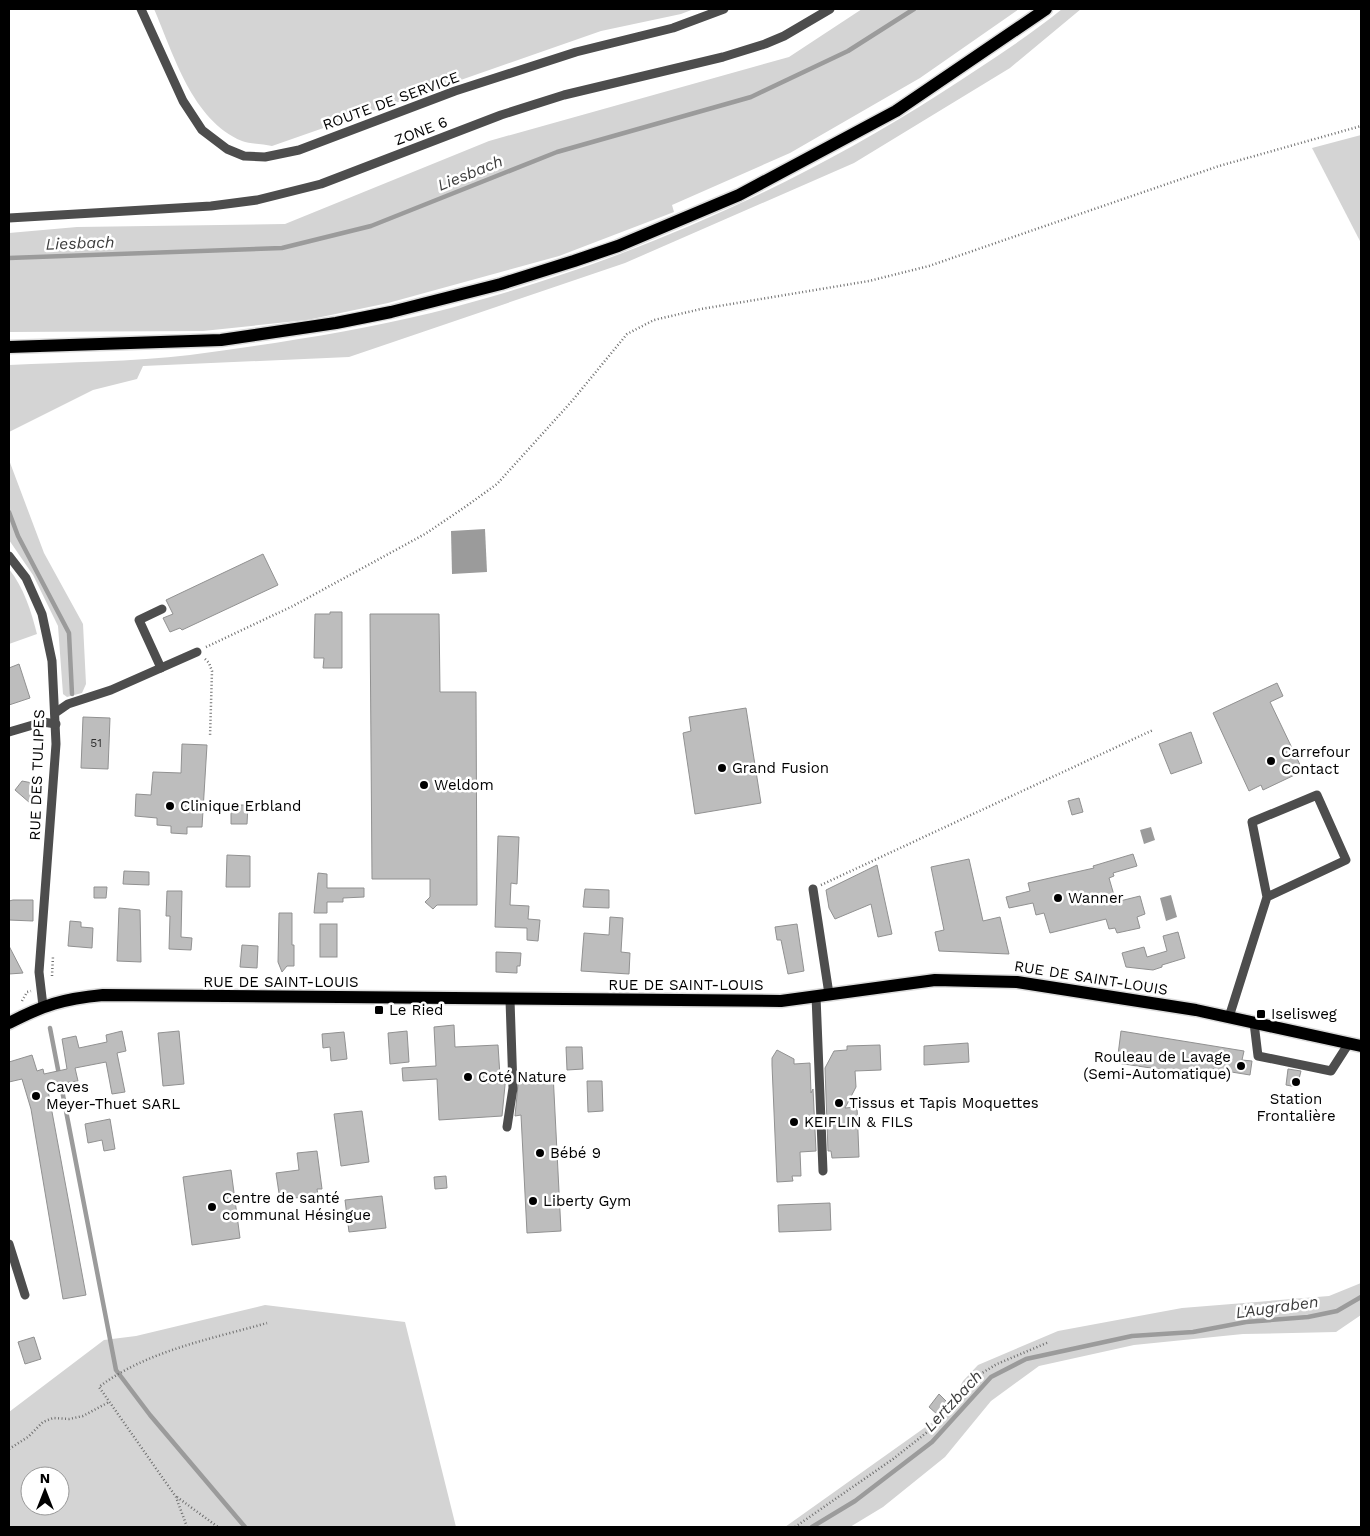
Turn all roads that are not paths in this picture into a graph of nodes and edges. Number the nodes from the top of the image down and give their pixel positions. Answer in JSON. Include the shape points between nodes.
{"nodes":[{"id":1,"x":141,"y":9,"type":"edge"},
{"id":2,"x":724,"y":9,"type":"edge"},
{"id":3,"x":830,"y":9,"type":"edge"},
{"id":4,"x":1046,"y":9,"type":"edge"},
{"id":5,"x":9,"y":218,"type":"edge"},
{"id":6,"x":9,"y":347,"type":"edge"},
{"id":7,"x":9,"y":556,"type":"edge"},
{"id":8,"x":162,"y":609,"type":"dead end"},
{"id":9,"x":197,"y":652,"type":"road end"},
{"id":10,"x":162,"y":668,"type":"junction"},
{"id":11,"x":55,"y":713,"type":"junction"},
{"id":12,"x":56,"y":724,"type":"junction"},
{"id":13,"x":9,"y":732,"type":"edge"},
{"id":14,"x":813,"y":889,"type":"road end"},
{"id":15,"x":1267,"y":897,"type":"junction"},
{"id":16,"x":829,"y":994,"type":"junction"},
{"id":17,"x":816,"y":996,"type":"junction"},
{"id":18,"x":510,"y":1000,"type":"junction"},
{"id":19,"x":43,"y":1006,"type":"junction"},
{"id":20,"x":1229,"y":1017,"type":"junction"},
{"id":21,"x":9,"y":1023,"type":"edge"},
{"id":22,"x":1254,"y":1023,"type":"junction"},
{"id":23,"x":1355,"y":1044,"type":"edge"},
{"id":24,"x":508,"y":1126,"type":"dead end"},
{"id":25,"x":823,"y":1171,"type":"dead end"},
{"id":26,"x":9,"y":1244,"type":"edge"},
{"id":27,"x":25,"y":1295,"type":"dead end"}],
"edges":[{"from":1,"to":2,"type":"street","name":"ROUTE DE SERVICE","via":[[183,101],[202,130],[227,149],[244,156],[265,157],[299,150],[455,91],[576,52],[673,28]]},
{"from":3,"to":5,"type":"street","name":"ZONE 6","via":[[764,44],[564,95],[501,115],[321,184],[257,200],[211,206]]},
{"from":4,"to":6,"type":"main road","via":[[896,112],[757,186],[618,246],[565,264],[391,312],[221,340]]},
{"from":7,"to":11,"type":"street","name":"RUE DES TULIPES","via":[[26,578],[42,614],[52,661]]},
{"from":8,"to":10,"type":"street","via":[[139,620]]},
{"from":9,"to":10,"type":"street"},
{"from":10,"to":11,"type":"street","via":[[68,704]]},
{"from":11,"to":12,"type":"street","name":"RUE DES TULIPES"},
{"from":12,"to":13,"type":"street","via":[[43,722]]},
{"from":12,"to":19,"type":"street","name":"RUE DES TULIPES","via":[[40,972]]},
{"from":14,"to":16,"type":"street"},
{"from":15,"to":15,"type":"street","via":[[1346,860],[1317,795],[1252,822]]},
{"from":15,"to":20,"type":"street"},
{"from":16,"to":17,"type":"main road","name":"RUE DE SAINT-LOUIS"},
{"from":16,"to":20,"type":"main road","name":"RUE DE SAINT-LOUIS","via":[[935,980],[1017,982]]},
{"from":17,"to":18,"type":"main road","name":"RUE DE SAINT-LOUIS","via":[[781,1001]]},
{"from":17,"to":25,"type":"street"},
{"from":18,"to":19,"type":"main road","name":"RUE DE SAINT-LOUIS","via":[[102,995]]},
{"from":18,"to":24,"type":"street","via":[[514,1088]]},
{"from":19,"to":21,"type":"main road","name":"RUE DE SAINT-LOUIS"},
{"from":20,"to":22,"type":"main road","name":"RUE DE SAINT-LOUIS"},
{"from":22,"to":23,"type":"main road","name":"RUE DE SAINT-LOUIS"},
{"from":22,"to":23,"type":"street","via":[[1258,1056],[1331,1071]]},
{"from":26,"to":27,"type":"street"}]}
